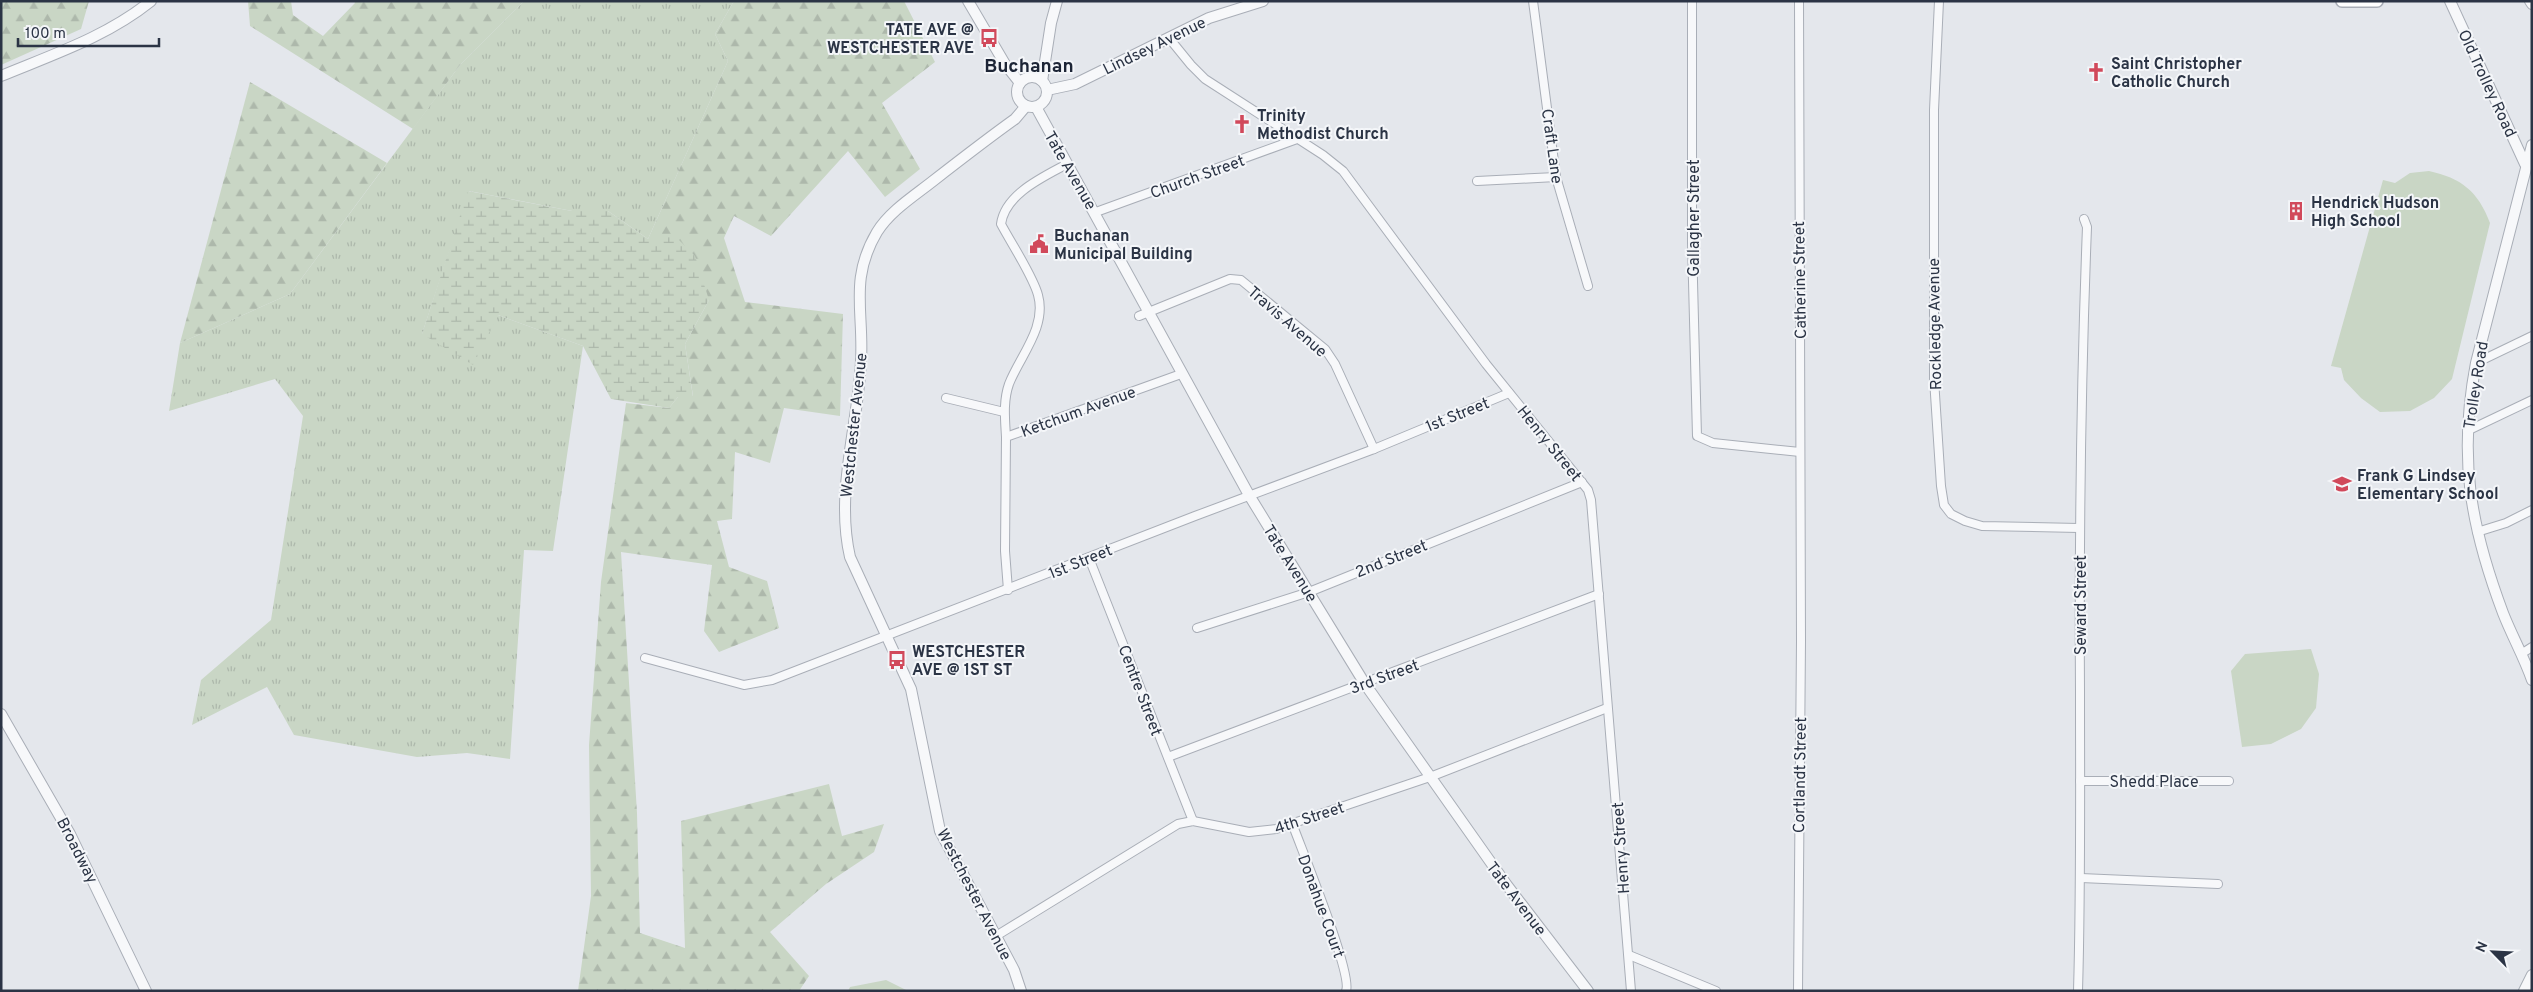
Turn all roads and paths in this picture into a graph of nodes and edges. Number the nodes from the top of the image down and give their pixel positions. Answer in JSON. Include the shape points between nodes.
{"nodes":[{"id":1,"x":151,"y":1,"type":"edge"},
{"id":2,"x":968,"y":1,"type":"edge"},
{"id":3,"x":1057,"y":1,"type":"edge"},
{"id":4,"x":1262,"y":1,"type":"edge"},
{"id":5,"x":1533,"y":1,"type":"edge"},
{"id":6,"x":1692,"y":1,"type":"edge"},
{"id":7,"x":1799,"y":1,"type":"edge"},
{"id":8,"x":1939,"y":1,"type":"edge"},
{"id":9,"x":2342,"y":1,"type":"edge"},
{"id":10,"x":2377,"y":1,"type":"edge"},
{"id":11,"x":2450,"y":1,"type":"edge"},
{"id":12,"x":1169,"y":38,"type":"junction"},
{"id":13,"x":1,"y":76,"type":"edge"},
{"id":14,"x":1020,"y":84,"type":"junction"},
{"id":15,"x":1044,"y":85,"type":"junction"},
{"id":16,"x":1031,"y":107,"type":"junction"},
{"id":17,"x":1297,"y":139,"type":"junction"},
{"id":18,"x":2532,"y":145,"type":"edge"},
{"id":19,"x":1067,"y":164,"type":"junction"},
{"id":20,"x":2525,"y":164,"type":"junction"},
{"id":21,"x":1556,"y":177,"type":"junction"},
{"id":22,"x":1478,"y":181,"type":"dead end"},
{"id":23,"x":1096,"y":212,"type":"junction"},
{"id":24,"x":2084,"y":219,"type":"dead end"},
{"id":25,"x":1588,"y":286,"type":"dead end"},
{"id":26,"x":1149,"y":312,"type":"junction"},
{"id":27,"x":1139,"y":316,"type":"dead end"},
{"id":28,"x":2532,"y":336,"type":"edge"},
{"id":29,"x":2476,"y":363,"type":"junction"},
{"id":30,"x":1181,"y":374,"type":"junction"},
{"id":31,"x":1509,"y":393,"type":"junction"},
{"id":32,"x":946,"y":398,"type":"dead end"},
{"id":33,"x":2532,"y":400,"type":"edge"},
{"id":34,"x":1004,"y":412,"type":"junction"},
{"id":35,"x":2467,"y":431,"type":"junction"},
{"id":36,"x":1006,"y":437,"type":"junction"},
{"id":37,"x":1374,"y":449,"type":"junction"},
{"id":38,"x":1800,"y":452,"type":"junction"},
{"id":39,"x":1582,"y":482,"type":"junction"},
{"id":40,"x":1249,"y":496,"type":"junction"},
{"id":41,"x":2532,"y":510,"type":"edge"},
{"id":42,"x":2080,"y":528,"type":"junction"},
{"id":43,"x":2477,"y":532,"type":"junction"},
{"id":44,"x":1089,"y":558,"type":"junction"},
{"id":45,"x":1800,"y":559,"type":"joint"},
{"id":46,"x":1008,"y":590,"type":"junction"},
{"id":47,"x":1309,"y":592,"type":"junction"},
{"id":48,"x":1599,"y":594,"type":"junction"},
{"id":49,"x":1197,"y":628,"type":"dead end"},
{"id":50,"x":887,"y":637,"type":"junction"},
{"id":51,"x":2532,"y":647,"type":"edge"},
{"id":52,"x":2521,"y":654,"type":"junction"},
{"id":53,"x":645,"y":658,"type":"dead end"},
{"id":54,"x":2532,"y":680,"type":"edge"},
{"id":55,"x":1365,"y":684,"type":"junction"},
{"id":56,"x":1607,"y":708,"type":"junction"},
{"id":57,"x":1,"y":714,"type":"edge"},
{"id":58,"x":1168,"y":757,"type":"junction"},
{"id":59,"x":1430,"y":777,"type":"junction"},
{"id":60,"x":2080,"y":781,"type":"junction"},
{"id":61,"x":2229,"y":781,"type":"dead end"},
{"id":62,"x":1193,"y":822,"type":"junction"},
{"id":63,"x":1292,"y":823,"type":"junction"},
{"id":64,"x":2080,"y":878,"type":"junction"},
{"id":65,"x":2218,"y":884,"type":"dead end"},
{"id":66,"x":996,"y":936,"type":"junction"},
{"id":67,"x":1629,"y":955,"type":"junction"},
{"id":68,"x":2531,"y":974,"type":"edge"},
{"id":69,"x":146,"y":991,"type":"edge"},
{"id":70,"x":1021,"y":991,"type":"edge"},
{"id":71,"x":1346,"y":991,"type":"edge"},
{"id":72,"x":1588,"y":991,"type":"edge"},
{"id":73,"x":1631,"y":991,"type":"edge"},
{"id":74,"x":1716,"y":991,"type":"edge"},
{"id":75,"x":1798,"y":991,"type":"edge"},
{"id":76,"x":2078,"y":991,"type":"edge"},
{"id":77,"x":2524,"y":991,"type":"edge"}],
"edges":[{"from":1,"to":13,"type":"street","via":[[123,23]]},
{"from":2,"to":14,"type":"street"},
{"from":3,"to":15,"type":"street","via":[[1051,22]]},
{"from":4,"to":12,"type":"street","name":"Lindsey Avenue","via":[[1209,18]]},
{"from":5,"to":21,"type":"street","name":"Craft Lane"},
{"from":6,"to":38,"type":"street","name":"Gallagher Street","via":[[1692,243],[1697,434],[1713,443]]},
{"from":7,"to":38,"type":"street","name":"Catherine Street"},
{"from":8,"to":42,"type":"street","name":"Rockledge Avenue","via":[[1934,110],[1934,379],[1944,505],[1950,514],[1982,526]]},
{"from":9,"to":10,"type":"main road"},
{"from":11,"to":20,"type":"street","name":"Old Trolley Road"},
{"from":12,"to":15,"type":"street","name":"Lindsey Avenue","via":[[1075,84]]},
{"from":12,"to":17,"type":"street","name":"Henry Street","via":[[1205,80]]},
{"from":14,"to":15,"type":"street","via":[[1030,78]]},
{"from":14,"to":16,"type":"street","via":[[1018,96]]},
{"from":15,"to":16,"type":"street","via":[[1046,99]]},
{"from":16,"to":19,"type":"street","name":"Tate Avenue"},
{"from":16,"to":50,"type":"street","name":"Westchester Avenue","via":[[904,203],[878,231],[862,268],[858,292],[862,360],[846,471],[846,538],[850,557]]},
{"from":17,"to":23,"type":"street","name":"Church Street"},
{"from":17,"to":31,"type":"street","name":"Henry Street","via":[[1343,171]]},
{"from":18,"to":20,"type":"street","name":"Trolley Road"},
{"from":19,"to":23,"type":"street","name":"Tate Avenue"},
{"from":19,"to":34,"type":"street","via":[[1021,193],[1003,215],[1001,224],[1038,295],[1040,308],[1039,321],[1009,384]]},
{"from":20,"to":29,"type":"street","name":"Trolley Road"},
{"from":21,"to":22,"type":"street"},
{"from":21,"to":25,"type":"street","name":"Craft Lane"},
{"from":23,"to":26,"type":"street","name":"Tate Avenue"},
{"from":24,"to":42,"type":"street","name":"Seward Street","via":[[2087,227]]},
{"from":26,"to":27,"type":"street"},
{"from":26,"to":30,"type":"street","name":"Tate Avenue"},
{"from":26,"to":37,"type":"street","name":"Travis Avenue","via":[[1236,278],[1241,280],[1325,350]]},
{"from":28,"to":29,"type":"street"},
{"from":29,"to":35,"type":"street","name":"Trolley Road"},
{"from":30,"to":36,"type":"street","name":"Ketchum Avenue"},
{"from":30,"to":40,"type":"street","name":"Tate Avenue"},
{"from":31,"to":37,"type":"street","name":"1st Street"},
{"from":31,"to":39,"type":"street","name":"Henry Street"},
{"from":32,"to":34,"type":"street"},
{"from":33,"to":35,"type":"street"},
{"from":34,"to":36,"type":"street"},
{"from":35,"to":43,"type":"street","name":"Trolley Road","via":[[2469,478]]},
{"from":36,"to":46,"type":"street","name":"Ketchum Avenue"},
{"from":37,"to":40,"type":"street","name":"1st Street"},
{"from":38,"to":45,"type":"street","name":"Catherine Street"},
{"from":39,"to":47,"type":"street","name":"2nd Street"},
{"from":39,"to":48,"type":"street","name":"Henry Street","via":[[1591,500]]},
{"from":40,"to":44,"type":"street","name":"1st Street"},
{"from":40,"to":47,"type":"street","name":"Tate Avenue"},
{"from":41,"to":43,"type":"street"},
{"from":42,"to":60,"type":"street","name":"Seward Street"},
{"from":43,"to":52,"type":"street","name":"Trolley Road","via":[[2488,572]]},
{"from":44,"to":46,"type":"street","name":"1st Street"},
{"from":44,"to":58,"type":"street","name":"Centre Street"},
{"from":45,"to":75,"type":"street","name":"Cortlandt Street"},
{"from":46,"to":50,"type":"street","name":"1st Street"},
{"from":47,"to":49,"type":"street","name":"2nd Street"},
{"from":47,"to":55,"type":"street","name":"Tate Avenue"},
{"from":48,"to":55,"type":"street","name":"3rd Street"},
{"from":48,"to":56,"type":"street","name":"Henry Street"},
{"from":50,"to":53,"type":"street","name":"1st Street","via":[[756,684],[727,681]]},
{"from":50,"to":66,"type":"street","name":"Westchester Avenue","via":[[911,689],[940,831]]},
{"from":51,"to":52,"type":"street"},
{"from":52,"to":54,"type":"street","name":"Trolley Road"},
{"from":55,"to":58,"type":"street","name":"3rd Street"},
{"from":55,"to":59,"type":"street","name":"Tate Avenue"},
{"from":56,"to":59,"type":"street","name":"4th Street"},
{"from":56,"to":67,"type":"street","name":"Henry Street"},
{"from":57,"to":69,"type":"street","name":"Broadway","via":[[70,834]]},
{"from":58,"to":62,"type":"street","name":"Centre Street"},
{"from":59,"to":63,"type":"street","name":"4th Street"},
{"from":59,"to":72,"type":"street","name":"Tate Avenue"},
{"from":60,"to":61,"type":"street","name":"Shedd Place"},
{"from":60,"to":64,"type":"street","name":"Seward Street"},
{"from":62,"to":63,"type":"street","name":"4th Street","via":[[1250,832],[1276,829]]},
{"from":62,"to":66,"type":"street","name":"4th Street","via":[[1178,824]]},
{"from":63,"to":71,"type":"street","name":"Donahue Court","via":[[1343,961]]},
{"from":64,"to":65,"type":"street"},
{"from":64,"to":76,"type":"street","name":"Seward Street"},
{"from":66,"to":70,"type":"street","name":"Westchester Avenue"},
{"from":67,"to":73,"type":"street","name":"Henry Street"},
{"from":67,"to":74,"type":"street"},
{"from":68,"to":77,"type":"street"}]}
